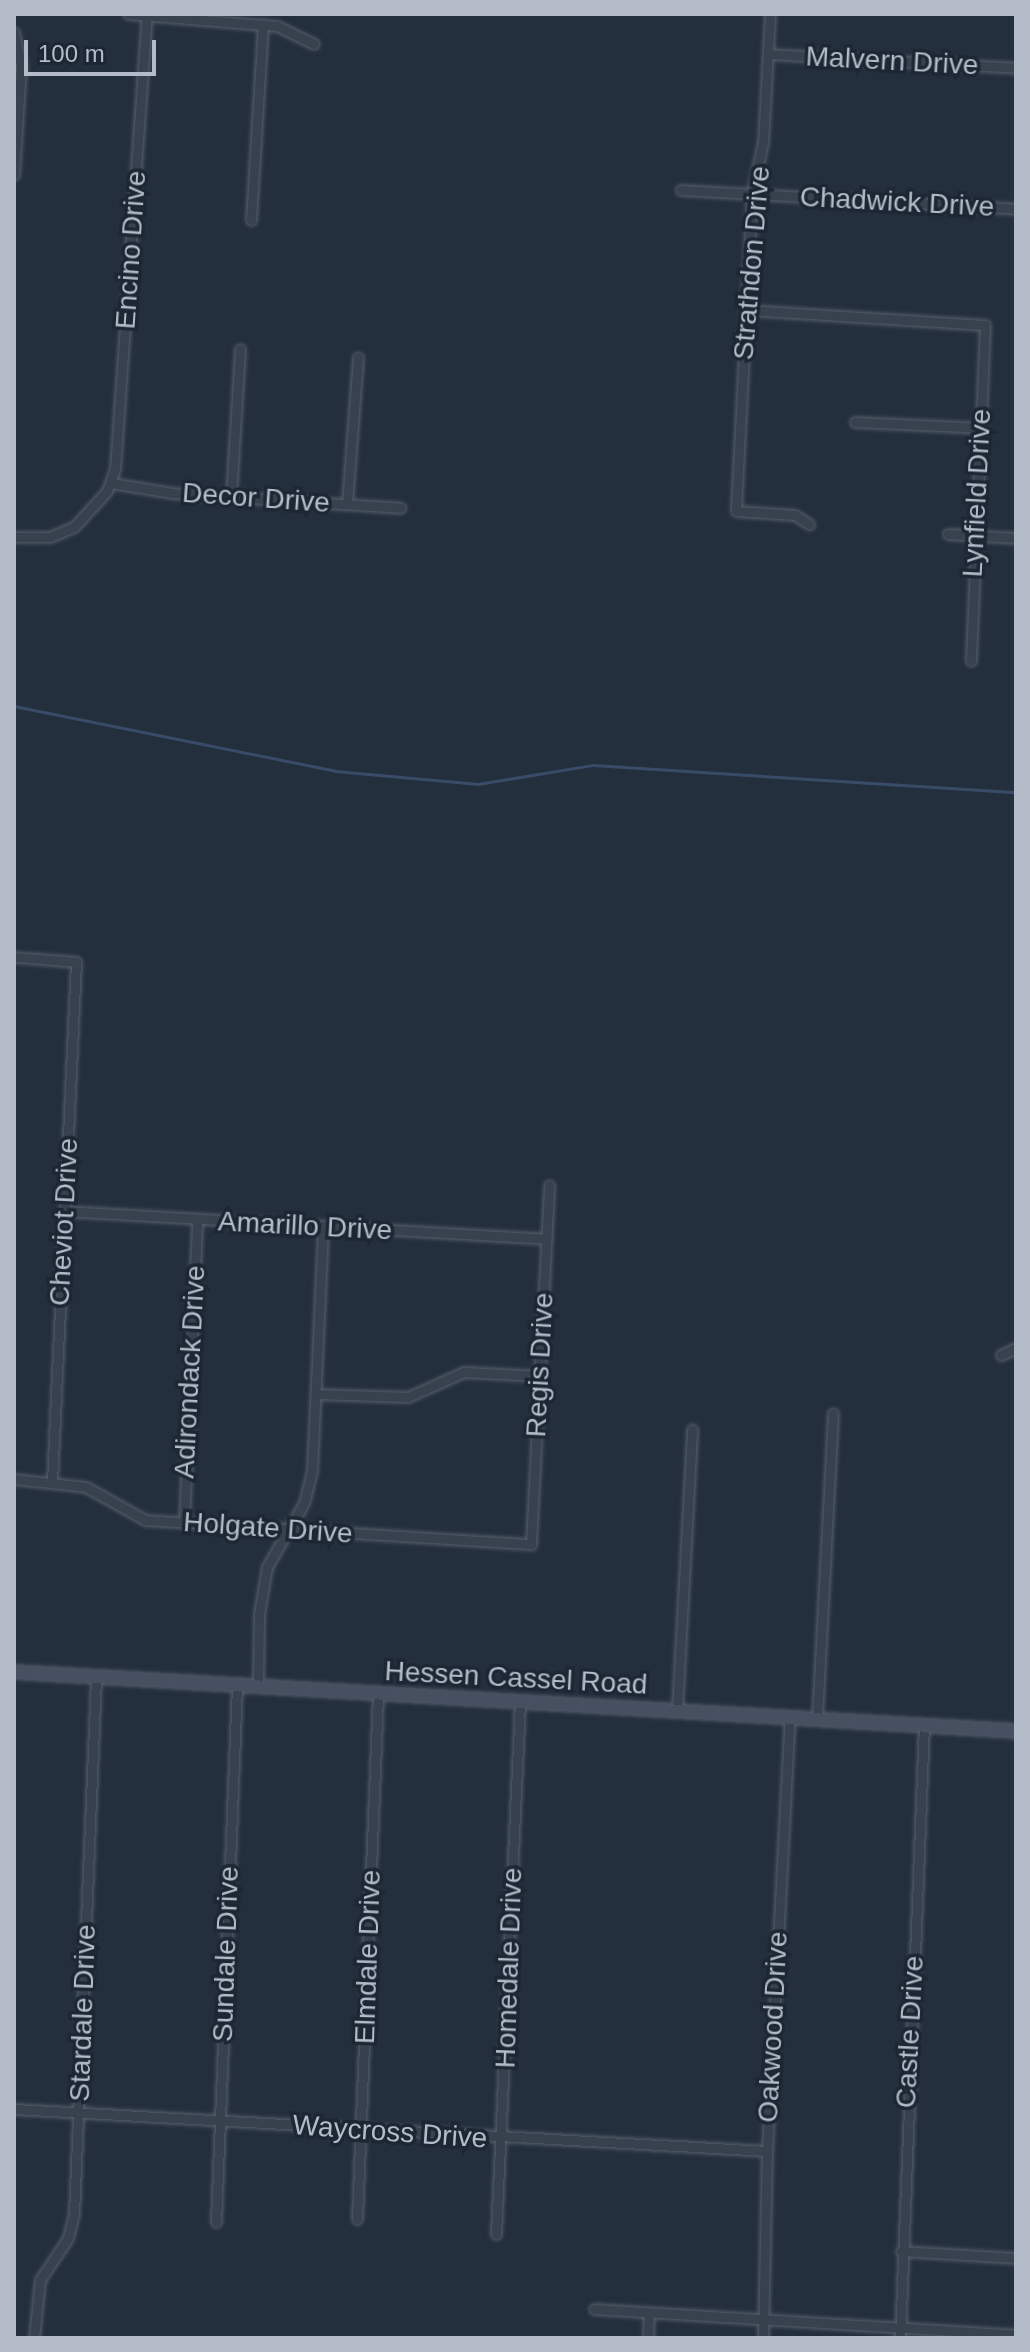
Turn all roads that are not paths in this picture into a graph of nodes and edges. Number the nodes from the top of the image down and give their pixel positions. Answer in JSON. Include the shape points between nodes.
{"nodes":[{"id":1,"x":128,"y":14,"type":"edge"},
{"id":2,"x":770,"y":14,"type":"edge"},
{"id":3,"x":147,"y":16,"type":"edge"},
{"id":4,"x":200,"y":16,"type":"edge"},
{"id":5,"x":263,"y":24,"type":"junction"},
{"id":6,"x":14,"y":32,"type":"edge"},
{"id":7,"x":314,"y":44,"type":"dead end"},
{"id":8,"x":768,"y":54,"type":"junction"},
{"id":9,"x":1016,"y":68,"type":"edge"},
{"id":10,"x":14,"y":175,"type":"edge"},
{"id":11,"x":681,"y":190,"type":"dead end"},
{"id":12,"x":752,"y":194,"type":"junction"},
{"id":13,"x":1016,"y":209,"type":"edge"},
{"id":14,"x":251,"y":220,"type":"dead end"},
{"id":15,"x":747,"y":310,"type":"junction"},
{"id":16,"x":240,"y":349,"type":"dead end"},
{"id":17,"x":358,"y":357,"type":"dead end"},
{"id":18,"x":855,"y":422,"type":"dead end"},
{"id":19,"x":980,"y":428,"type":"junction"},
{"id":20,"x":111,"y":483,"type":"junction"},
{"id":21,"x":231,"y":497,"type":"junction"},
{"id":22,"x":347,"y":504,"type":"junction"},
{"id":23,"x":401,"y":508,"type":"dead end"},
{"id":24,"x":809,"y":524,"type":"dead end"},
{"id":25,"x":948,"y":534,"type":"dead end"},
{"id":26,"x":974,"y":536,"type":"junction"},
{"id":27,"x":14,"y":537,"type":"edge"},
{"id":28,"x":1016,"y":538,"type":"edge"},
{"id":29,"x":971,"y":661,"type":"dead end"},
{"id":30,"x":14,"y":957,"type":"edge"},
{"id":31,"x":549,"y":1185,"type":"dead end"},
{"id":32,"x":64,"y":1211,"type":"junction"},
{"id":33,"x":197,"y":1220,"type":"junction"},
{"id":34,"x":323,"y":1227,"type":"junction"},
{"id":35,"x":546,"y":1239,"type":"junction"},
{"id":36,"x":1016,"y":1348,"type":"edge"},
{"id":37,"x":1001,"y":1355,"type":"dead end"},
{"id":38,"x":540,"y":1376,"type":"junction"},
{"id":39,"x":316,"y":1394,"type":"junction"},
{"id":40,"x":833,"y":1413,"type":"dead end"},
{"id":41,"x":692,"y":1429,"type":"dead end"},
{"id":42,"x":14,"y":1479,"type":"edge"},
{"id":43,"x":52,"y":1482,"type":"junction"},
{"id":44,"x":184,"y":1523,"type":"junction"},
{"id":45,"x":290,"y":1531,"type":"junction"},
{"id":46,"x":531,"y":1544,"type":"joint"},
{"id":47,"x":14,"y":1672,"type":"edge"},
{"id":48,"x":96,"y":1677,"type":"junction"},
{"id":49,"x":237,"y":1685,"type":"junction"},
{"id":50,"x":258,"y":1687,"type":"junction"},
{"id":51,"x":378,"y":1694,"type":"junction"},
{"id":52,"x":520,"y":1702,"type":"junction"},
{"id":53,"x":677,"y":1710,"type":"junction"},
{"id":54,"x":790,"y":1717,"type":"junction"},
{"id":55,"x":817,"y":1719,"type":"junction"},
{"id":56,"x":924,"y":1725,"type":"junction"},
{"id":57,"x":1016,"y":1731,"type":"edge"},
{"id":58,"x":14,"y":2109,"type":"edge"},
{"id":59,"x":78,"y":2113,"type":"junction"},
{"id":60,"x":220,"y":2120,"type":"junction"},
{"id":61,"x":362,"y":2129,"type":"junction"},
{"id":62,"x":502,"y":2139,"type":"junction"},
{"id":63,"x":767,"y":2151,"type":"junction"},
{"id":64,"x":357,"y":2219,"type":"dead end"},
{"id":65,"x":216,"y":2222,"type":"dead end"},
{"id":66,"x":496,"y":2234,"type":"dead end"},
{"id":67,"x":901,"y":2251,"type":"junction"},
{"id":68,"x":1016,"y":2258,"type":"edge"},
{"id":69,"x":594,"y":2309,"type":"dead end"},
{"id":70,"x":649,"y":2313,"type":"junction"},
{"id":71,"x":762,"y":2319,"type":"junction"},
{"id":72,"x":900,"y":2333,"type":"edge"},
{"id":73,"x":1016,"y":2335,"type":"edge"},
{"id":74,"x":34,"y":2338,"type":"edge"},
{"id":75,"x":648,"y":2338,"type":"edge"},
{"id":76,"x":763,"y":2338,"type":"edge"}],
"edges":[{"from":1,"to":3,"type":"street"},
{"from":2,"to":8,"type":"street","name":"Strathdon Drive"},
{"from":3,"to":4,"type":"street"},
{"from":3,"to":20,"type":"street","name":"Encino Drive"},
{"from":4,"to":5,"type":"street"},
{"from":5,"to":7,"type":"street"},
{"from":5,"to":14,"type":"street"},
{"from":6,"to":10,"type":"street","via":[[21,66]]},
{"from":8,"to":9,"type":"street","name":"Malvern Drive"},
{"from":8,"to":12,"type":"street","name":"Strathdon Drive","via":[[763,142]]},
{"from":11,"to":12,"type":"street","name":"Chadwick Drive"},
{"from":12,"to":13,"type":"street","name":"Chadwick Drive"},
{"from":12,"to":15,"type":"street","name":"Strathdon Drive"},
{"from":15,"to":19,"type":"street","name":"Lynfield Drive","via":[[985,325]]},
{"from":15,"to":24,"type":"street","name":"Strathdon Drive","via":[[736,511],[795,515]]},
{"from":16,"to":21,"type":"street"},
{"from":17,"to":22,"type":"street"},
{"from":18,"to":19,"type":"street"},
{"from":19,"to":26,"type":"street","name":"Lynfield Drive"},
{"from":20,"to":21,"type":"street","name":"Decor Drive"},
{"from":20,"to":27,"type":"street","via":[[87,517],[68,531],[37,539]]},
{"from":21,"to":22,"type":"street","name":"Decor Drive"},
{"from":22,"to":23,"type":"street","name":"Decor Drive"},
{"from":25,"to":26,"type":"street"},
{"from":26,"to":28,"type":"street"},
{"from":26,"to":29,"type":"street","name":"Lynfield Drive"},
{"from":30,"to":32,"type":"street","name":"Cheviot Drive","via":[[76,962]]},
{"from":31,"to":35,"type":"street","name":"Regis Drive"},
{"from":32,"to":33,"type":"street","name":"Amarillo Drive"},
{"from":32,"to":43,"type":"street","name":"Cheviot Drive"},
{"from":33,"to":34,"type":"street","name":"Amarillo Drive"},
{"from":33,"to":44,"type":"street","name":"Adirondack Drive"},
{"from":34,"to":35,"type":"street","name":"Amarillo Drive"},
{"from":34,"to":39,"type":"street"},
{"from":35,"to":38,"type":"street","name":"Regis Drive"},
{"from":36,"to":37,"type":"street"},
{"from":38,"to":39,"type":"street","via":[[464,1372],[408,1397]]},
{"from":38,"to":46,"type":"street","name":"Regis Drive"},
{"from":39,"to":45,"type":"street","via":[[310,1484]]},
{"from":40,"to":55,"type":"street"},
{"from":41,"to":53,"type":"street"},
{"from":42,"to":43,"type":"street","name":"Holgate Drive"},
{"from":43,"to":44,"type":"street","name":"Holgate Drive","via":[[86,1487],[145,1520]]},
{"from":44,"to":45,"type":"street","name":"Holgate Drive"},
{"from":45,"to":46,"type":"street","name":"Holgate Drive"},
{"from":45,"to":50,"type":"street","via":[[267,1567],[259,1614]]},
{"from":47,"to":48,"type":"main road","name":"Hessen Cassel Road"},
{"from":48,"to":49,"type":"main road","name":"Hessen Cassel Road"},
{"from":48,"to":59,"type":"street","name":"Stardale Drive"},
{"from":49,"to":50,"type":"main road","name":"Hessen Cassel Road"},
{"from":49,"to":60,"type":"street","name":"Sundale Drive"},
{"from":50,"to":51,"type":"main road","name":"Hessen Cassel Road"},
{"from":51,"to":52,"type":"main road","name":"Hessen Cassel Road"},
{"from":51,"to":61,"type":"street","name":"Elmdale Drive"},
{"from":52,"to":53,"type":"main road","name":"Hessen Cassel Road"},
{"from":52,"to":62,"type":"street","name":"Homedale Drive"},
{"from":53,"to":54,"type":"main road","name":"Hessen Cassel Road"},
{"from":54,"to":55,"type":"main road","name":"Hessen Cassel Road"},
{"from":54,"to":63,"type":"street","name":"Oakwood Drive"},
{"from":55,"to":56,"type":"main road","name":"Hessen Cassel Road"},
{"from":56,"to":57,"type":"main road","name":"Hessen Cassel Road"},
{"from":56,"to":67,"type":"street","name":"Castle Drive"},
{"from":58,"to":59,"type":"street","name":"Waycross Drive"},
{"from":59,"to":60,"type":"street","name":"Waycross Drive"},
{"from":59,"to":74,"type":"street","name":"Stardale Drive","via":[[71,2231],[40,2280]]},
{"from":60,"to":61,"type":"street","name":"Waycross Drive"},
{"from":60,"to":65,"type":"street","name":"Sundale Drive"},
{"from":61,"to":62,"type":"street","name":"Waycross Drive"},
{"from":61,"to":64,"type":"street","name":"Elmdale Drive"},
{"from":62,"to":63,"type":"street","name":"Waycross Drive"},
{"from":62,"to":66,"type":"street","name":"Homedale Drive"},
{"from":63,"to":71,"type":"street","name":"Oakwood Drive"},
{"from":67,"to":68,"type":"street"},
{"from":67,"to":72,"type":"street","name":"Castle Drive"},
{"from":69,"to":70,"type":"street"},
{"from":70,"to":71,"type":"street"},
{"from":70,"to":75,"type":"street"},
{"from":71,"to":72,"type":"street"},
{"from":71,"to":76,"type":"street","name":"Oakwood Drive"},
{"from":72,"to":73,"type":"street"}]}
